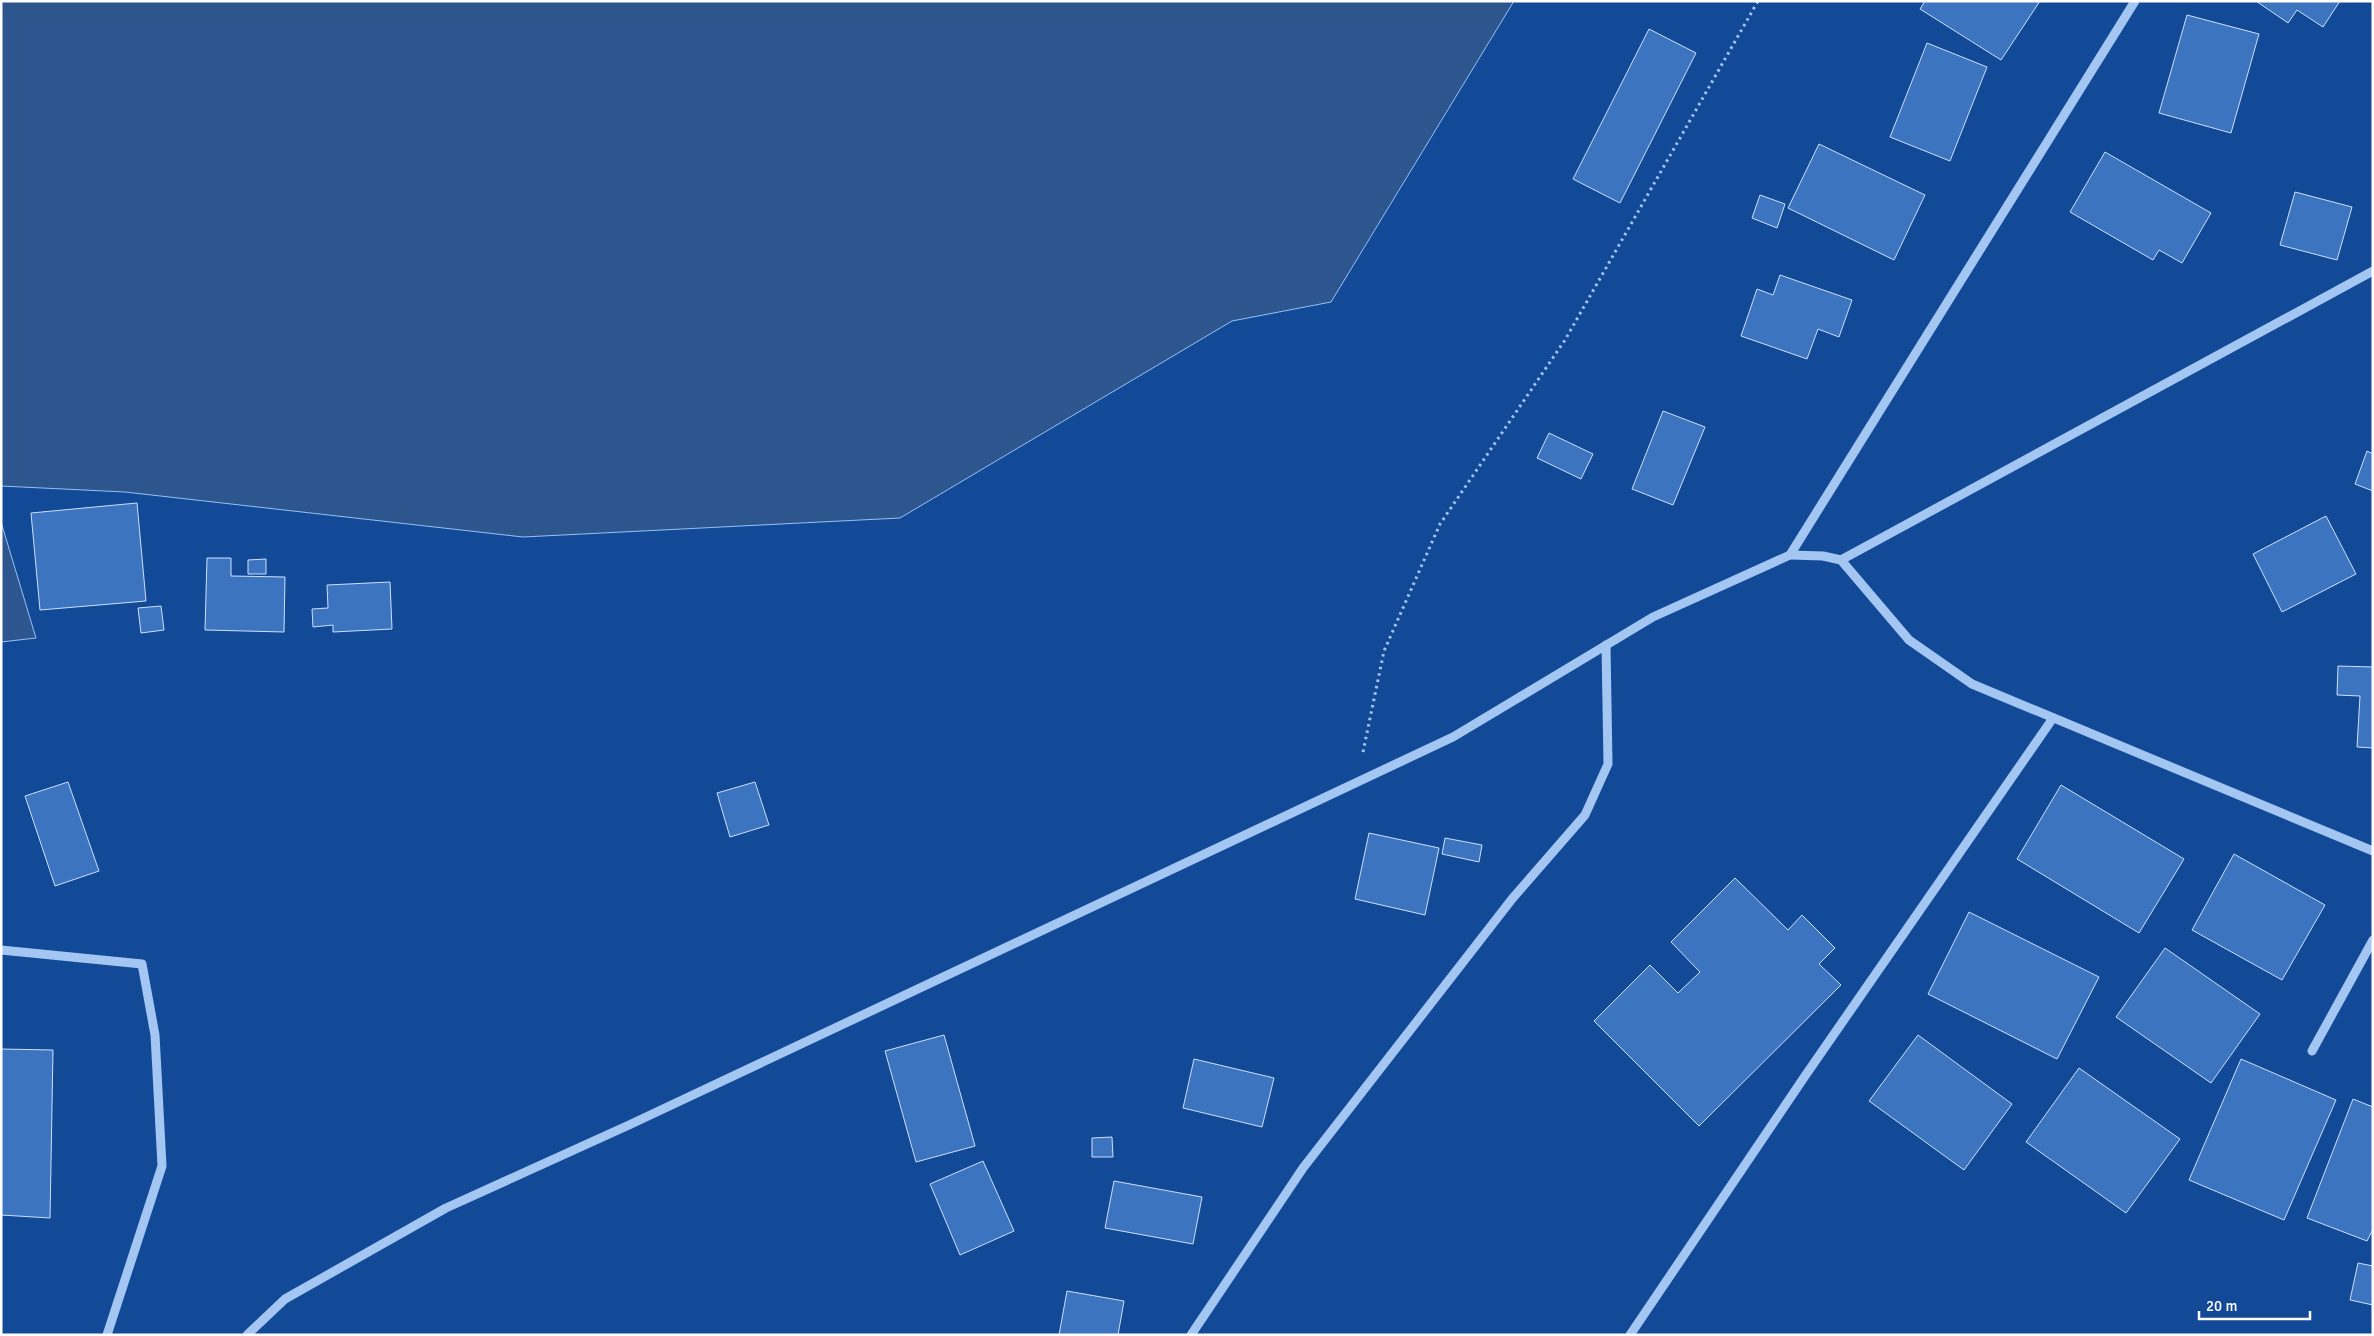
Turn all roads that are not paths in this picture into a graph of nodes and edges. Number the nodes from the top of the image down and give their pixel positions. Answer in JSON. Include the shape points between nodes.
{"nodes":[{"id":1,"x":2135,"y":1,"type":"edge"},
{"id":2,"x":2373,"y":272,"type":"edge"},
{"id":3,"x":1790,"y":554,"type":"junction"},
{"id":4,"x":1840,"y":560,"type":"junction"},
{"id":5,"x":1606,"y":645,"type":"junction"},
{"id":6,"x":2052,"y":718,"type":"junction"},
{"id":7,"x":2373,"y":851,"type":"edge"},
{"id":8,"x":2373,"y":940,"type":"edge"},
{"id":9,"x":1,"y":950,"type":"edge"},
{"id":10,"x":2312,"y":1051,"type":"dead end"},
{"id":11,"x":107,"y":1335,"type":"edge"},
{"id":12,"x":247,"y":1335,"type":"edge"},
{"id":13,"x":1191,"y":1335,"type":"edge"},
{"id":14,"x":1630,"y":1335,"type":"edge"}],
"edges":[{"from":1,"to":3,"type":"street"},
{"from":2,"to":4,"type":"street"},
{"from":3,"to":4,"type":"street"},
{"from":3,"to":5,"type":"street","via":[[1653,617]]},
{"from":4,"to":6,"type":"street","via":[[1909,640],[1972,684]]},
{"from":5,"to":12,"type":"street","via":[[1453,736],[629,1125],[446,1208],[285,1298]]},
{"from":5,"to":13,"type":"street","via":[[1608,764],[1585,815],[1512,899],[1309,1161]]},
{"from":6,"to":7,"type":"street"},
{"from":6,"to":14,"type":"street"},
{"from":8,"to":10,"type":"street"},
{"from":9,"to":11,"type":"street","via":[[142,964],[155,1035],[162,1166]]}]}
